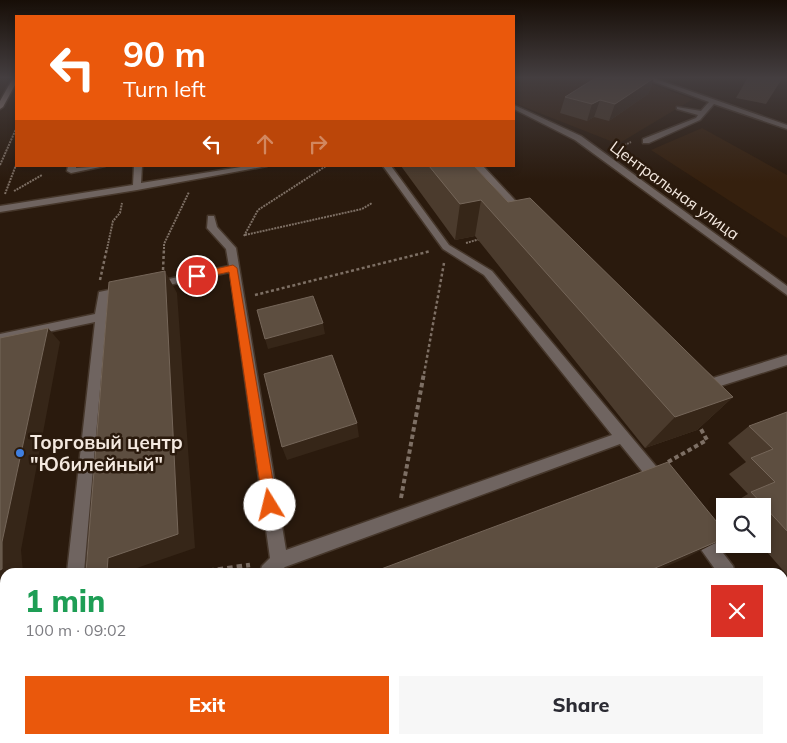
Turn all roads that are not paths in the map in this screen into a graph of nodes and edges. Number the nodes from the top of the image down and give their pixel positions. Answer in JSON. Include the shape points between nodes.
{"nodes":[{"id":1,"x":522,"y":112,"type":"edge"},
{"id":2,"x":694,"y":112,"type":"edge"},
{"id":3,"x":743,"y":112,"type":"edge"},
{"id":4,"x":703,"y":114,"type":"joint"},
{"id":5,"x":787,"y":127,"type":"edge"},
{"id":6,"x":646,"y":141,"type":"dead end"},
{"id":7,"x":72,"y":167,"type":"edge"},
{"id":8,"x":95,"y":167,"type":"edge"},
{"id":9,"x":138,"y":167,"type":"edge"},
{"id":10,"x":257,"y":167,"type":"edge"},
{"id":11,"x":388,"y":167,"type":"edge"},
{"id":12,"x":479,"y":167,"type":"edge"},
{"id":13,"x":137,"y":188,"type":"junction"},
{"id":14,"x":0,"y":209,"type":"edge"},
{"id":15,"x":211,"y":218,"type":"dead end"},
{"id":16,"x":533,"y":220,"type":"edge"},
{"id":17,"x":233,"y":268,"type":"junction"},
{"id":18,"x":787,"y":291,"type":"edge"},
{"id":19,"x":101,"y":317,"type":"junction"},
{"id":20,"x":0,"y":338,"type":"edge"},
{"id":21,"x":787,"y":360,"type":"edge"},
{"id":22,"x":697,"y":370,"type":"edge"},
{"id":23,"x":624,"y":437,"type":"junction"},
{"id":24,"x":670,"y":495,"type":"edge"},
{"id":25,"x":687,"y":518,"type":"edge"},
{"id":26,"x":273,"y":567,"type":"edge"},
{"id":27,"x":75,"y":568,"type":"edge"},
{"id":28,"x":723,"y":568,"type":"edge"}],
"edges":[{"from":1,"to":18,"type":"street","name":"Центральная улица","via":[[578,138]]},
{"from":2,"to":4,"type":"street"},
{"from":3,"to":5,"type":"street"},
{"from":4,"to":6,"type":"street"},
{"from":7,"to":8,"type":"street","via":[[71,171]]},
{"from":9,"to":13,"type":"street"},
{"from":10,"to":13,"type":"street"},
{"from":11,"to":23,"type":"street","via":[[446,247],[488,273]]},
{"from":12,"to":16,"type":"street","via":[[525,216]]},
{"from":13,"to":14,"type":"street"},
{"from":15,"to":17,"type":"street","via":[[212,228],[231,248]]},
{"from":17,"to":19,"type":"street","via":[[103,296]]},
{"from":17,"to":26,"type":"street"},
{"from":19,"to":20,"type":"street"},
{"from":19,"to":27,"type":"street"},
{"from":21,"to":22,"type":"street","via":[[711,384]]},
{"from":23,"to":24,"type":"street"},
{"from":23,"to":26,"type":"street","via":[[397,518]]},
{"from":25,"to":28,"type":"street"}]}
